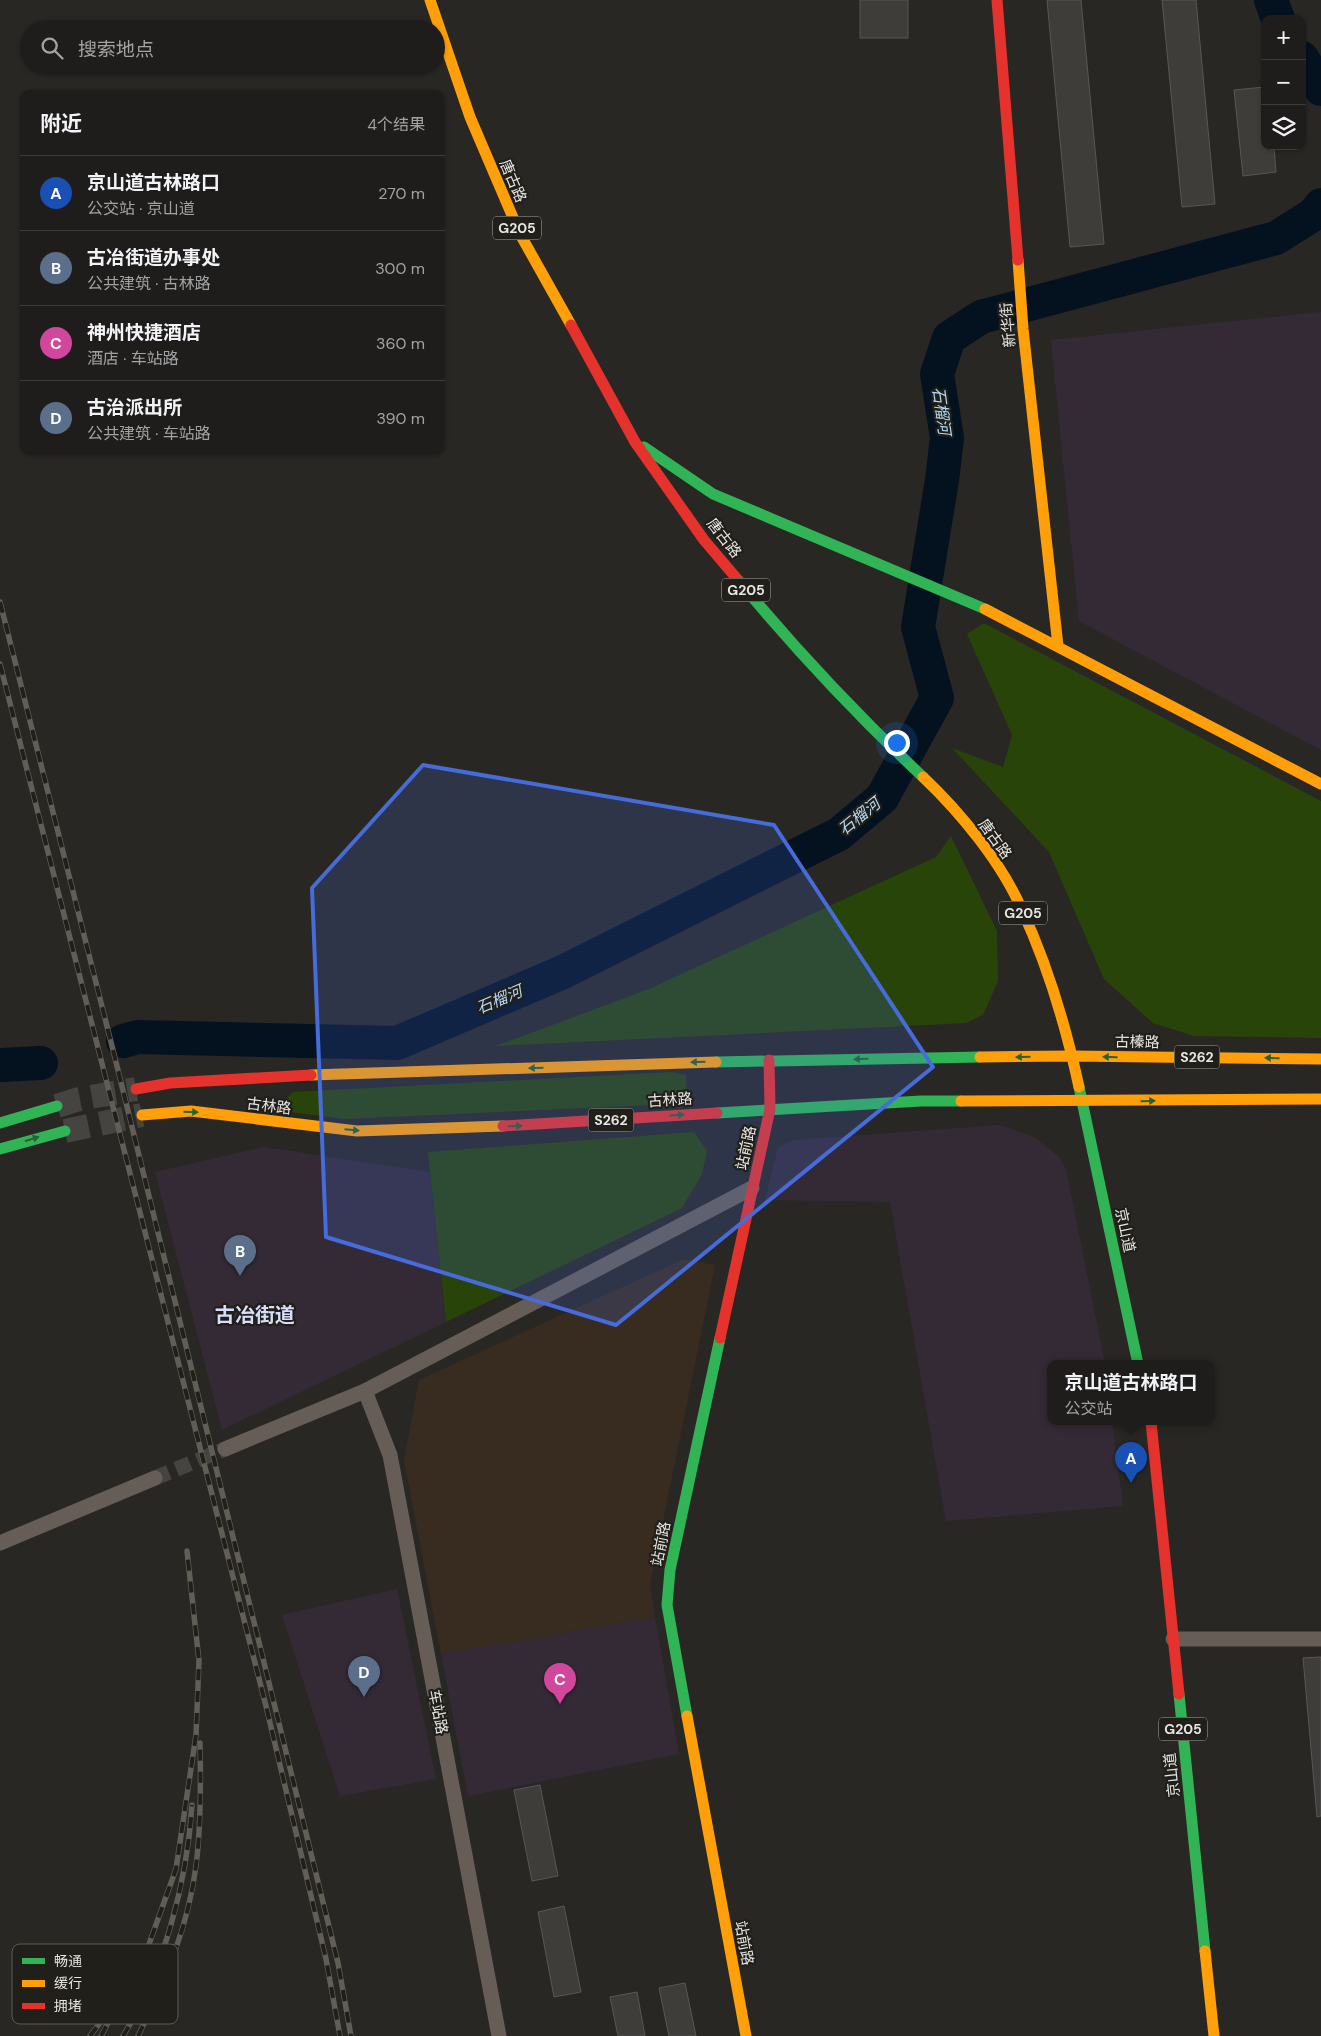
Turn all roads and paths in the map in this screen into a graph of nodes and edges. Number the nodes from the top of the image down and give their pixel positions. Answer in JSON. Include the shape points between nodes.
{"nodes":[{"id":1,"x":430,"y":0,"type":"edge"},
{"id":2,"x":997,"y":0,"type":"edge"},
{"id":3,"x":437,"y":20,"type":"edge"},
{"id":4,"x":445,"y":44,"type":"edge"},
{"id":5,"x":635,"y":442,"type":"junction"},
{"id":6,"x":1058,"y":646,"type":"junction"},
{"id":7,"x":1321,"y":784,"type":"edge"},
{"id":8,"x":1072,"y":1056,"type":"junction"},
{"id":9,"x":1321,"y":1059,"type":"edge"},
{"id":10,"x":769,"y":1060,"type":"junction"},
{"id":11,"x":136,"y":1089,"type":"tunnel mouth"},
{"id":12,"x":1321,"y":1099,"type":"edge"},
{"id":13,"x":1082,"y":1101,"type":"junction"},
{"id":14,"x":57,"y":1106,"type":"tunnel mouth"},
{"id":15,"x":770,"y":1108,"type":"junction"},
{"id":16,"x":142,"y":1116,"type":"tunnel mouth"},
{"id":17,"x":0,"y":1123,"type":"edge"},
{"id":18,"x":65,"y":1131,"type":"tunnel mouth"},
{"id":19,"x":0,"y":1150,"type":"edge"},
{"id":20,"x":752,"y":1188,"type":"junction"},
{"id":21,"x":1137,"y":1360,"type":"edge"},
{"id":22,"x":365,"y":1392,"type":"junction"},
{"id":23,"x":1151,"y":1425,"type":"edge"},
{"id":24,"x":225,"y":1449,"type":"tunnel mouth"},
{"id":25,"x":155,"y":1478,"type":"tunnel mouth"},
{"id":26,"x":0,"y":1543,"type":"edge"},
{"id":27,"x":1173,"y":1639,"type":"junction"},
{"id":28,"x":1321,"y":1639,"type":"edge"},
{"id":29,"x":499,"y":2036,"type":"edge"},
{"id":30,"x":746,"y":2036,"type":"edge"},
{"id":31,"x":1214,"y":2036,"type":"edge"}],
"edges":[{"from":1,"to":3,"type":"main road","name":"唐古路","number":"G205"},
{"from":2,"to":6,"type":"main road","name":"新华街","via":[[1020,294]]},
{"from":4,"to":5,"type":"main road","name":"唐古路","number":"G205","via":[[470,117],[520,234]]},
{"from":5,"to":6,"type":"main road","via":[[713,494],[976,605]]},
{"from":5,"to":8,"type":"main road","name":"唐古路","number":"G205","via":[[704,540],[782,633],[870,727],[937,790],[987,850],[1022,909],[1056,999]]},
{"from":6,"to":7,"type":"main road"},
{"from":9,"to":8,"type":"main road","name":"古榛路","number":"S262","one_way":true},
{"from":8,"to":10,"type":"main road","name":"古林路","number":"S262","one_way":true},
{"from":8,"to":13,"type":"main road","name":"唐古路","number":"G205"},
{"from":10,"to":11,"type":"main road","name":"古林路","number":"S262","one_way":true,"via":[[285,1077],[170,1083]]},
{"from":10,"to":15,"type":"main road","name":"站前路"},
{"from":13,"to":12,"type":"main road","number":"S262","one_way":true},
{"from":13,"to":15,"type":"main road","name":"古林路","number":"S262","via":[[921,1101]]},
{"from":13,"to":21,"type":"main road","name":"京山道","number":"G205"},
{"from":14,"to":17,"type":"main road"},
{"from":16,"to":15,"type":"main road","name":"古林路","number":"S262","one_way":true,"via":[[190,1111],[357,1131],[518,1126]]},
{"from":15,"to":20,"type":"main road","name":"站前路"},
{"from":19,"to":18,"type":"main road","one_way":true},
{"from":20,"to":22,"type":"street"},
{"from":20,"to":30,"type":"main road","name":"站前路","via":[[670,1570],[667,1605]]},
{"from":22,"to":24,"type":"street"},
{"from":22,"to":29,"type":"street","name":"车站路","via":[[390,1455]]},
{"from":23,"to":27,"type":"main road","name":"京山道","number":"G205"},
{"from":25,"to":26,"type":"street"},
{"from":27,"to":28,"type":"street"},
{"from":27,"to":31,"type":"main road","name":"京山道","number":"G205"}]}
